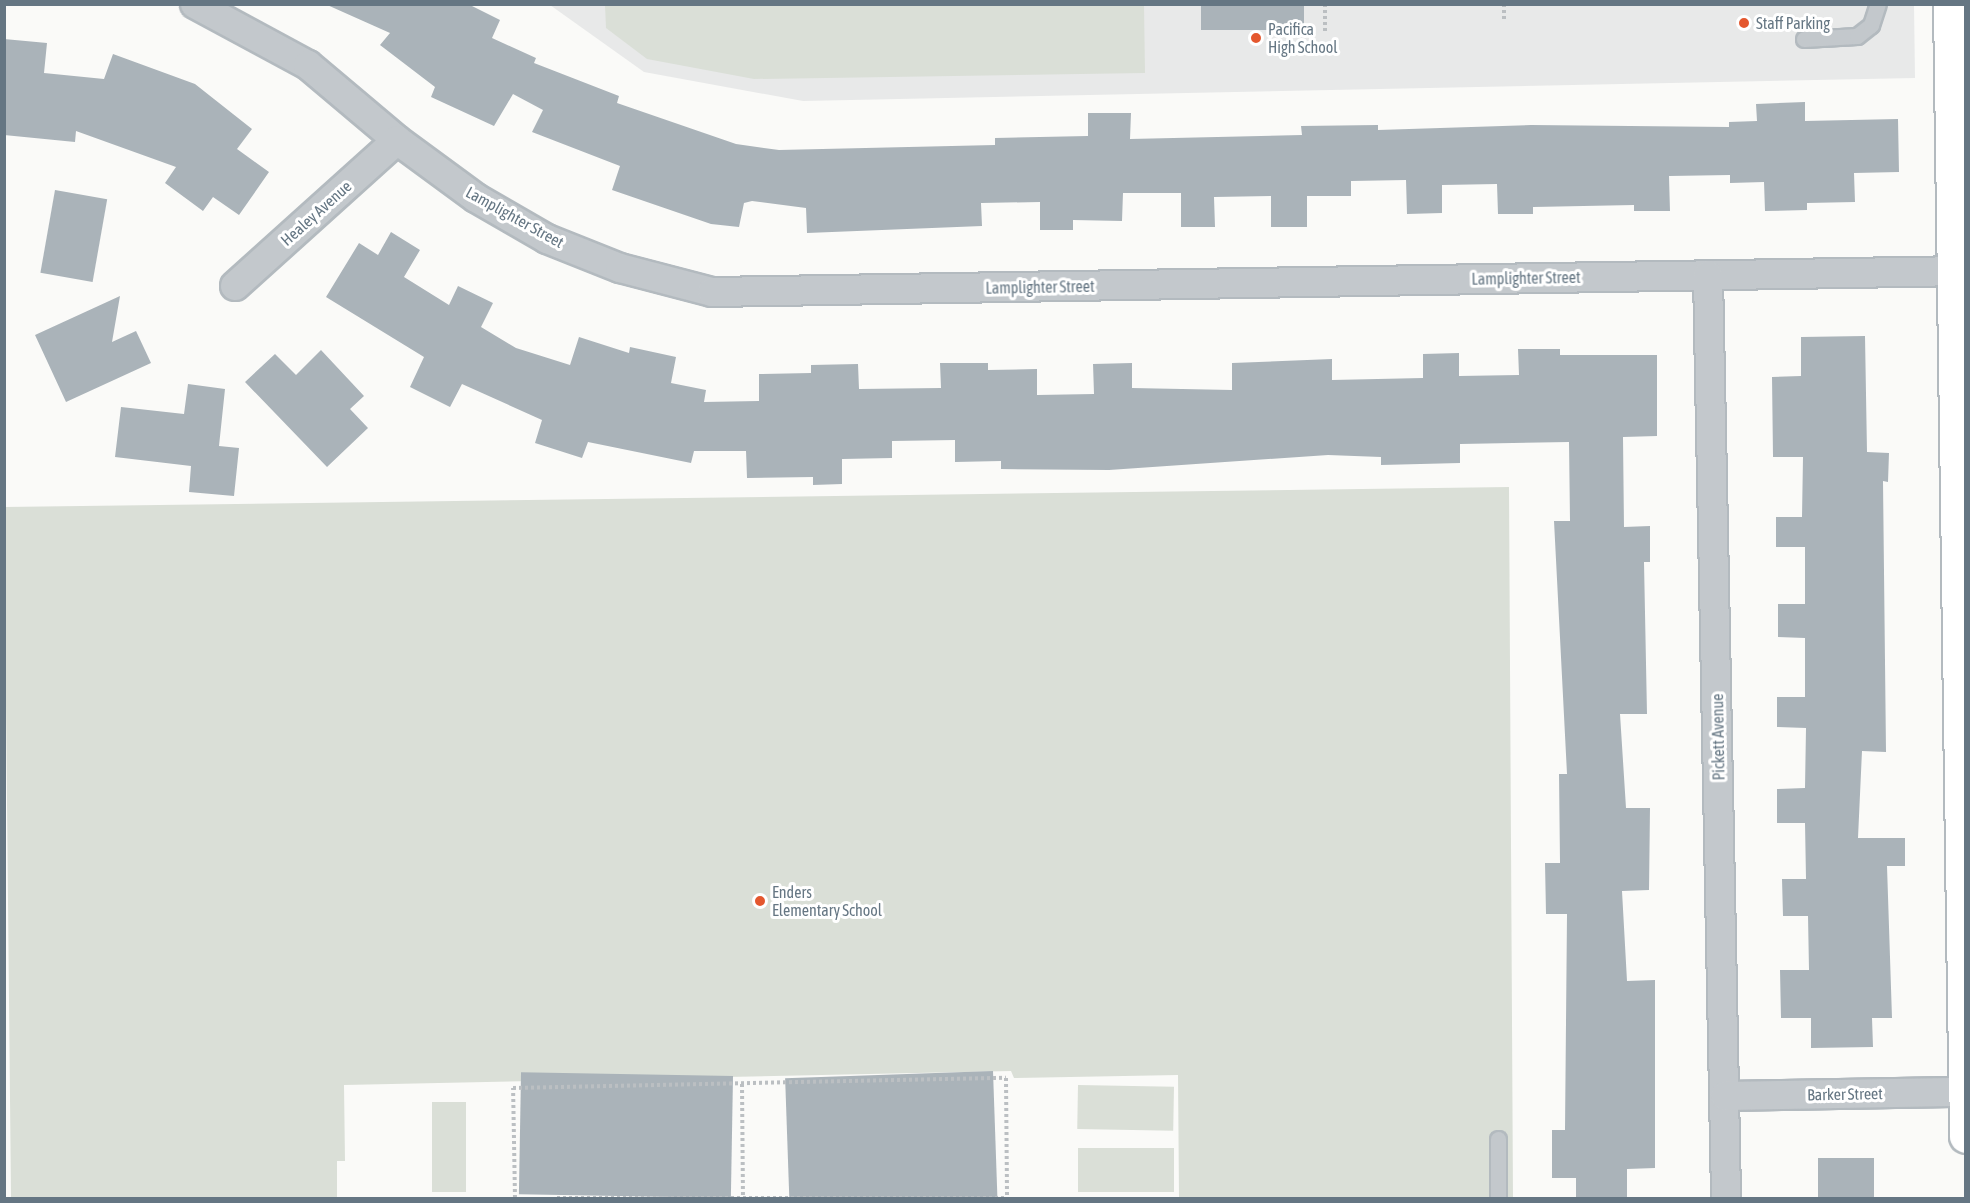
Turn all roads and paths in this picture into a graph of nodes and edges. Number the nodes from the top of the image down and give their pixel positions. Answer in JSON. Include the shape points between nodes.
{"nodes":[{"id":1,"x":195,"y":4,"type":"edge"},
{"id":2,"x":1325,"y":4,"type":"edge"},
{"id":3,"x":1504,"y":4,"type":"edge"},
{"id":4,"x":1878,"y":4,"type":"edge"},
{"id":5,"x":1950,"y":4,"type":"edge"},
{"id":6,"x":1504,"y":22,"type":"dead end"},
{"id":7,"x":1325,"y":33,"type":"dead end"},
{"id":8,"x":1804,"y":39,"type":"dead end"},
{"id":9,"x":397,"y":140,"type":"junction"},
{"id":10,"x":1960,"y":271,"type":"edge"},
{"id":11,"x":1708,"y":275,"type":"junction"},
{"id":12,"x":236,"y":286,"type":"dead end"},
{"id":13,"x":742,"y":1084,"type":"junction"},
{"id":14,"x":1965,"y":1092,"type":"edge"},
{"id":15,"x":1725,"y":1096,"type":"junction"},
{"id":16,"x":1965,"y":1137,"type":"edge"},
{"id":17,"x":1498,"y":1138,"type":"dead end"},
{"id":18,"x":743,"y":1197,"type":"edge"},
{"id":19,"x":515,"y":1198,"type":"edge"},
{"id":20,"x":557,"y":1198,"type":"edge"},
{"id":21,"x":1007,"y":1198,"type":"edge"},
{"id":22,"x":1498,"y":1198,"type":"edge"},
{"id":23,"x":1726,"y":1198,"type":"edge"}],
"edges":[{"from":1,"to":9,"type":"street","name":"Lamplighter Street","via":[[308,65]]},
{"from":2,"to":7,"type":"path"},
{"from":3,"to":6,"type":"path"},
{"from":4,"to":8,"type":"lane","via":[[1871,25],[1857,36]]},
{"from":5,"to":10,"type":"main road"},
{"from":9,"to":11,"type":"street","name":"Lamplighter Street","via":[[476,198],[547,239],[620,268],[712,292]]},
{"from":9,"to":12,"type":"street","name":"Healey Avenue"},
{"from":10,"to":11,"type":"street","name":"Lamplighter Street"},
{"from":10,"to":14,"type":"main road"},
{"from":11,"to":15,"type":"street","name":"Pickett Avenue"},
{"from":13,"to":18,"type":"path"},
{"from":13,"to":19,"type":"path","via":[[513,1088]]},
{"from":13,"to":21,"type":"path","via":[[1006,1078]]},
{"from":14,"to":15,"type":"street","name":"Barker Street"},
{"from":14,"to":16,"type":"main road"},
{"from":15,"to":23,"type":"street","name":"Pickett Avenue"},
{"from":17,"to":22,"type":"lane"},
{"from":18,"to":20,"type":"path"},
{"from":18,"to":21,"type":"path"}]}
